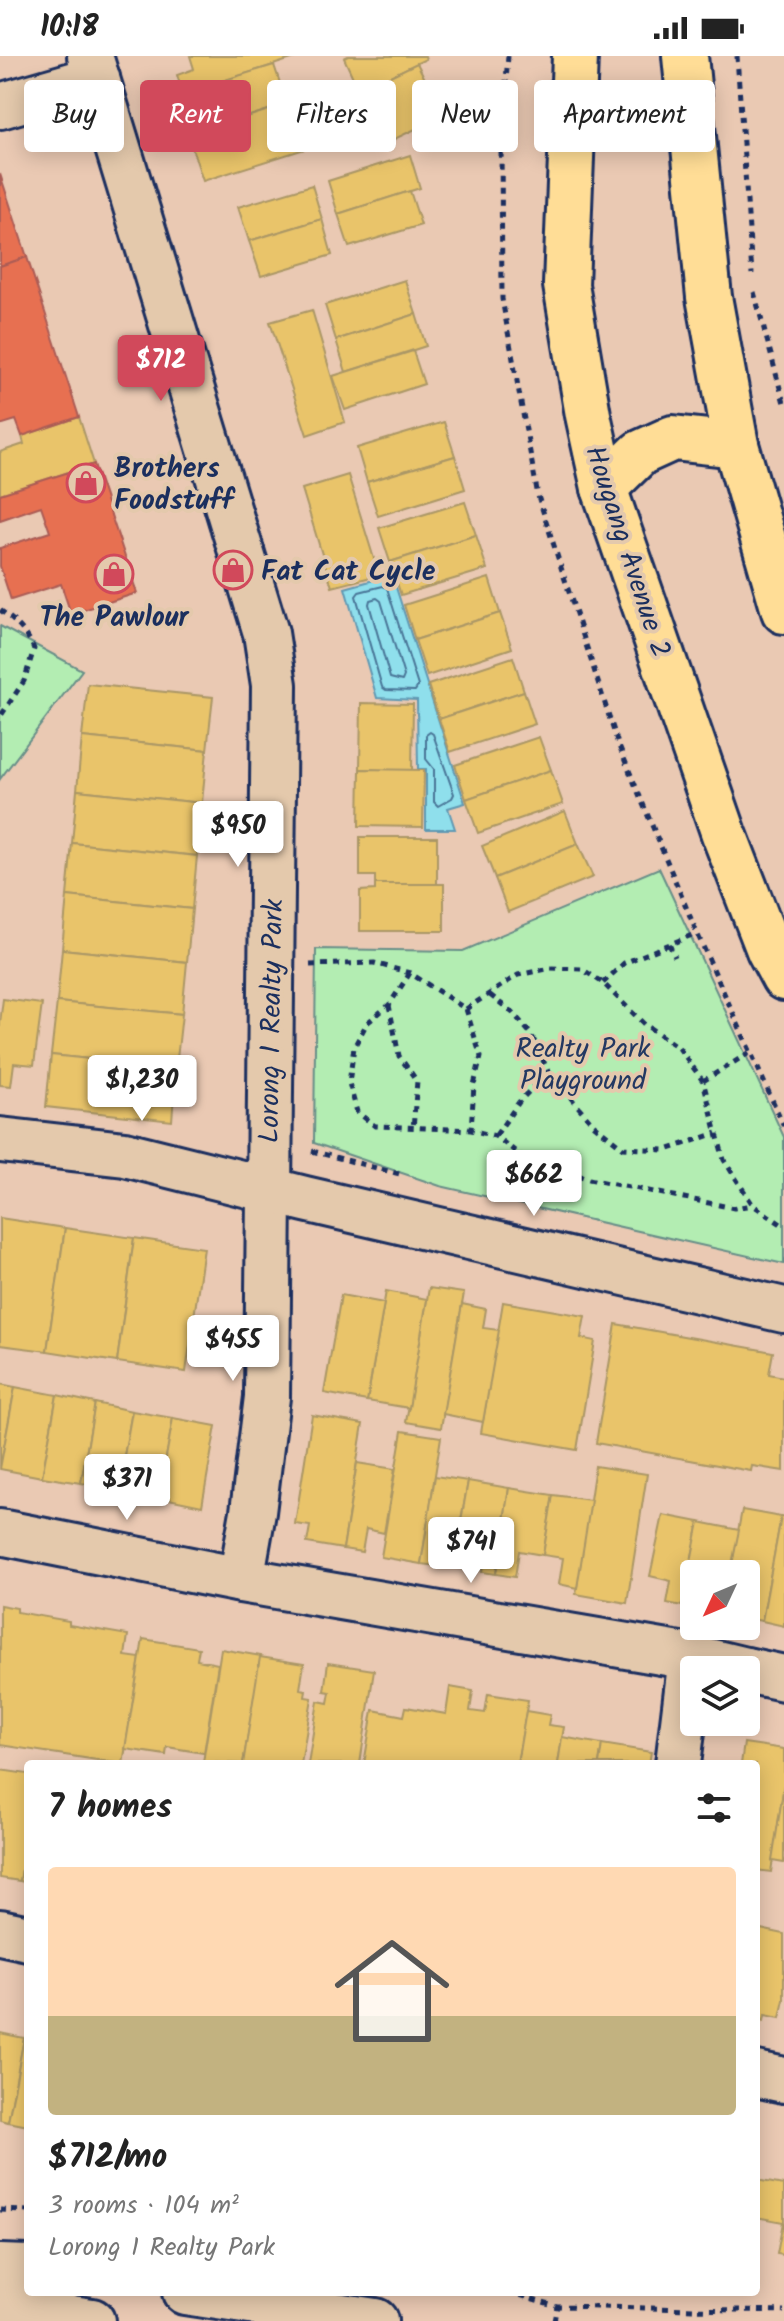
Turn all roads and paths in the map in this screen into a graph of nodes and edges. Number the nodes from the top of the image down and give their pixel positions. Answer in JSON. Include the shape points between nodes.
{"nodes":[{"id":1,"x":575,"y":56,"type":"edge"},
{"id":2,"x":685,"y":56,"type":"edge"},
{"id":3,"x":737,"y":56,"type":"edge"},
{"id":4,"x":94,"y":67,"type":"edge"},
{"id":5,"x":0,"y":106,"type":"edge"},
{"id":6,"x":752,"y":275,"type":"dead end"},
{"id":7,"x":753,"y":291,"type":"dead end"},
{"id":8,"x":784,"y":403,"type":"edge"},
{"id":9,"x":736,"y":445,"type":"junction"},
{"id":10,"x":604,"y":488,"type":"junction"},
{"id":11,"x":0,"y":610,"type":"edge"},
{"id":12,"x":784,"y":611,"type":"edge"},
{"id":13,"x":0,"y":717,"type":"edge"},
{"id":14,"x":697,"y":933,"type":"dead end"},
{"id":15,"x":669,"y":943,"type":"junction"},
{"id":16,"x":675,"y":957,"type":"dead end"},
{"id":17,"x":309,"y":965,"type":"dead end"},
{"id":18,"x":410,"y":973,"type":"junction"},
{"id":19,"x":784,"y":978,"type":"edge"},
{"id":20,"x":603,"y":983,"type":"junction"},
{"id":21,"x":490,"y":995,"type":"junction"},
{"id":22,"x":389,"y":1005,"type":"junction"},
{"id":23,"x":466,"y":1009,"type":"junction"},
{"id":24,"x":749,"y":1053,"type":"dead end"},
{"id":25,"x":548,"y":1071,"type":"junction"},
{"id":26,"x":703,"y":1081,"type":"junction"},
{"id":27,"x":413,"y":1129,"type":"junction"},
{"id":28,"x":471,"y":1130,"type":"junction"},
{"id":29,"x":717,"y":1133,"type":"junction"},
{"id":30,"x":495,"y":1136,"type":"junction"},
{"id":31,"x":0,"y":1140,"type":"edge"},
{"id":32,"x":268,"y":1190,"type":"junction"},
{"id":33,"x":753,"y":1205,"type":"junction"},
{"id":34,"x":784,"y":1226,"type":"edge"},
{"id":35,"x":784,"y":1310,"type":"edge"},
{"id":36,"x":0,"y":1532,"type":"edge"},
{"id":37,"x":241,"y":1580,"type":"junction"},
{"id":38,"x":685,"y":1656,"type":"edge"},
{"id":39,"x":760,"y":1673,"type":"edge"},
{"id":40,"x":784,"y":1678,"type":"edge"},
{"id":41,"x":681,"y":1736,"type":"edge"},
{"id":42,"x":678,"y":1760,"type":"edge"},
{"id":43,"x":0,"y":1932,"type":"edge"},
{"id":44,"x":24,"y":1937,"type":"edge"},
{"id":45,"x":760,"y":2075,"type":"edge"},
{"id":46,"x":784,"y":2080,"type":"edge"},
{"id":47,"x":0,"y":2210,"type":"edge"},
{"id":48,"x":24,"y":2211,"type":"edge"},
{"id":49,"x":0,"y":2267,"type":"edge"},
{"id":50,"x":24,"y":2268,"type":"edge"},
{"id":51,"x":211,"y":2296,"type":"edge"},
{"id":52,"x":523,"y":2296,"type":"edge"},
{"id":53,"x":557,"y":2306,"type":"junction"},
{"id":54,"x":0,"y":2309,"type":"edge"},
{"id":55,"x":784,"y":2311,"type":"edge"},
{"id":56,"x":92,"y":2321,"type":"edge"},
{"id":57,"x":375,"y":2321,"type":"edge"},
{"id":58,"x":554,"y":2321,"type":"edge"}],
"edges":[{"from":1,"to":10,"type":"highway","name":"Hougang Avenue 2","via":[[566,285]]},
{"from":2,"to":9,"type":"highway","via":[[709,297]]},
{"from":3,"to":6,"type":"path"},
{"from":4,"to":5,"type":"street"},
{"from":4,"to":32,"type":"street","name":"Lorong 1 Realty Park","via":[[266,633],[274,685]]},
{"from":7,"to":8,"type":"path"},
{"from":9,"to":10,"type":"highway","via":[[673,438],[640,453]]},
{"from":9,"to":12,"type":"highway"},
{"from":10,"to":19,"type":"highway","name":"Hougang Avenue 2","via":[[724,834]]},
{"from":11,"to":13,"type":"path","via":[[21,628],[34,649],[24,681]]},
{"from":14,"to":15,"type":"path"},
{"from":15,"to":16,"type":"path"},
{"from":15,"to":20,"type":"path","via":[[624,963]]},
{"from":17,"to":18,"type":"path","via":[[374,963]]},
{"from":18,"to":22,"type":"path"},
{"from":18,"to":23,"type":"path"},
{"from":20,"to":21,"type":"path","via":[[582,969],[551,968],[518,975]]},
{"from":20,"to":26,"type":"path","via":[[644,1024],[679,1048]]},
{"from":21,"to":23,"type":"path"},
{"from":21,"to":25,"type":"path","via":[[531,1034]]},
{"from":22,"to":27,"type":"path","via":[[399,1056],[417,1081]]},
{"from":22,"to":27,"type":"path","via":[[367,1023],[354,1047],[349,1083],[357,1112],[375,1126]]},
{"from":23,"to":28,"type":"path","via":[[481,1057]]},
{"from":24,"to":26,"type":"path"},
{"from":25,"to":29,"type":"path","via":[[593,1124],[623,1148],[666,1150]]},
{"from":25,"to":30,"type":"path"},
{"from":26,"to":29,"type":"path"},
{"from":27,"to":28,"type":"path"},
{"from":28,"to":30,"type":"path"},
{"from":29,"to":33,"type":"path","via":[[724,1160]]},
{"from":30,"to":33,"type":"path","via":[[520,1155],[589,1179],[734,1208]]},
{"from":31,"to":32,"type":"street","via":[[125,1154]]},
{"from":32,"to":35,"type":"street"},
{"from":32,"to":37,"type":"street","name":"Lorong 1 Realty Park","via":[[267,1397]]},
{"from":33,"to":34,"type":"path"},
{"from":36,"to":37,"type":"street"},
{"from":37,"to":38,"type":"street"},
{"from":39,"to":40,"type":"street"},
{"from":41,"to":42,"type":"street"},
{"from":43,"to":44,"type":"street"},
{"from":45,"to":46,"type":"street"},
{"from":47,"to":48,"type":"path"},
{"from":49,"to":50,"type":"street"},
{"from":51,"to":57,"type":"street"},
{"from":52,"to":53,"type":"path"},
{"from":53,"to":55,"type":"path"},
{"from":53,"to":58,"type":"path"},
{"from":54,"to":56,"type":"street"}]}
